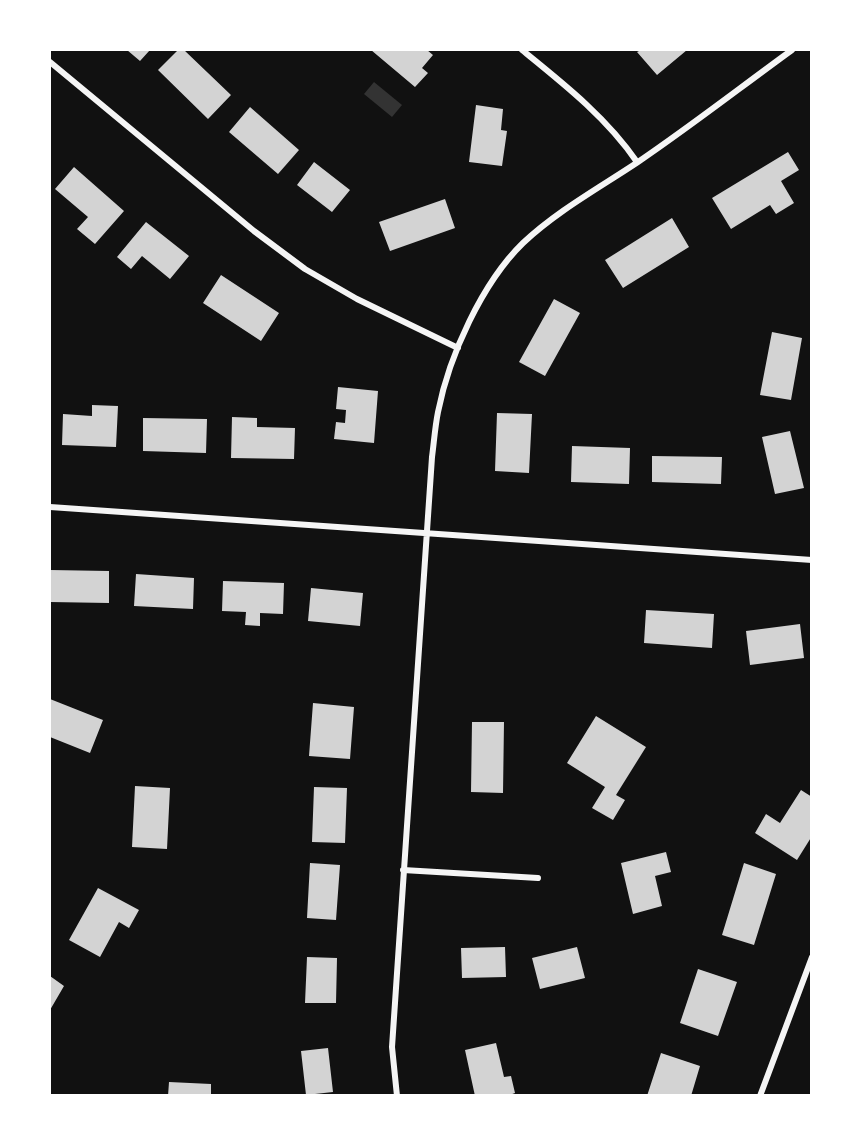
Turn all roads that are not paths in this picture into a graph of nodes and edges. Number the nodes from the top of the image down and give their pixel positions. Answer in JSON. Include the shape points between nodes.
{"nodes":[{"id":1,"x":522,"y":50,"type":"edge"},
{"id":2,"x":792,"y":50,"type":"edge"},
{"id":3,"x":50,"y":62,"type":"edge"},
{"id":4,"x":638,"y":162,"type":"junction"},
{"id":5,"x":458,"y":348,"type":"junction"},
{"id":6,"x":50,"y":507,"type":"edge"},
{"id":7,"x":427,"y":533,"type":"junction"},
{"id":8,"x":812,"y":560,"type":"edge"},
{"id":9,"x":403,"y":870,"type":"junction"},
{"id":10,"x":538,"y":878,"type":"dead end"},
{"id":11,"x":812,"y":957,"type":"edge"},
{"id":12,"x":397,"y":1095,"type":"edge"},
{"id":13,"x":760,"y":1095,"type":"edge"}],
"edges":[{"from":1,"to":4,"type":"street","via":[[597,114]]},
{"from":2,"to":4,"type":"street"},
{"from":3,"to":5,"type":"street","via":[[297,263],[357,299]]},
{"from":4,"to":5,"type":"street","via":[[558,214],[522,244],[479,302]]},
{"from":5,"to":7,"type":"street","via":[[438,410]]},
{"from":6,"to":7,"type":"street"},
{"from":7,"to":8,"type":"street"},
{"from":7,"to":9,"type":"street"},
{"from":9,"to":10,"type":"street"},
{"from":9,"to":12,"type":"street","via":[[392,1047]]},
{"from":11,"to":13,"type":"street"}]}
